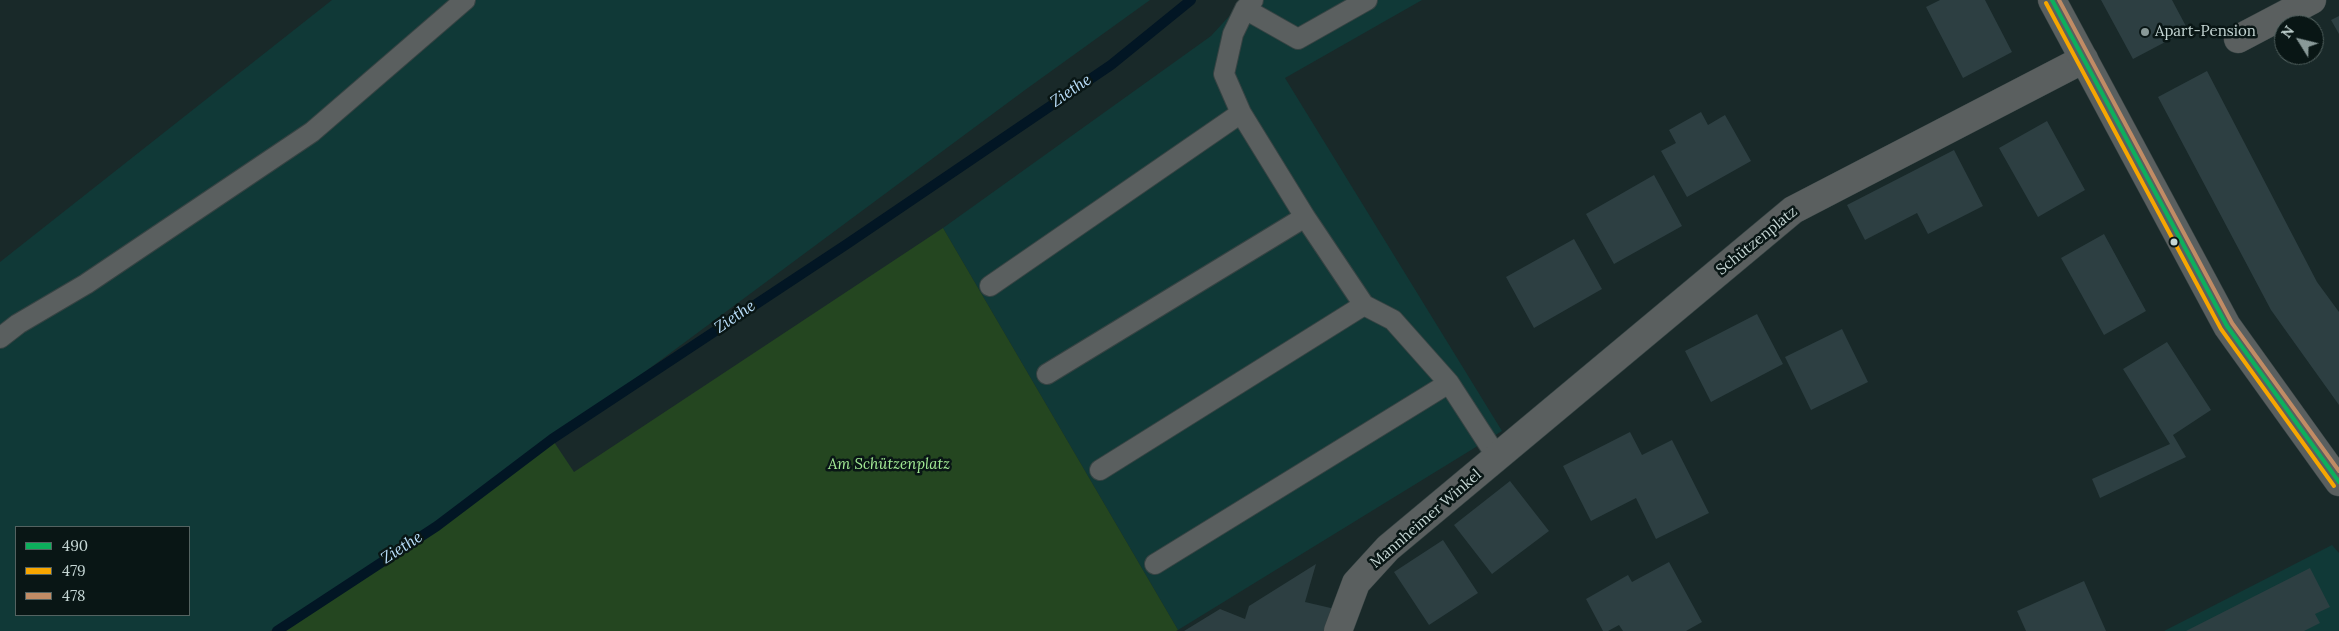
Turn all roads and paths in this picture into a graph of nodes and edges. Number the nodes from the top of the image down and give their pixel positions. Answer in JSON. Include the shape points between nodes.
{"nodes":[{"id":1,"x":465,"y":0,"type":"edge"},
{"id":2,"x":1367,"y":0,"type":"edge"},
{"id":3,"x":2052,"y":0,"type":"edge"},
{"id":4,"x":2312,"y":0,"type":"edge"},
{"id":5,"x":1249,"y":4,"type":"edge"},
{"id":6,"x":2238,"y":39,"type":"dead end"},
{"id":7,"x":2084,"y":59,"type":"junction"},
{"id":8,"x":1241,"y":113,"type":"junction"},
{"id":9,"x":1305,"y":217,"type":"junction"},
{"id":10,"x":990,"y":286,"type":"dead end"},
{"id":11,"x":1364,"y":305,"type":"junction"},
{"id":12,"x":0,"y":338,"type":"edge"},
{"id":13,"x":1048,"y":374,"type":"dead end"},
{"id":14,"x":1449,"y":384,"type":"junction"},
{"id":15,"x":1505,"y":449,"type":"junction"},
{"id":16,"x":1100,"y":470,"type":"dead end"},
{"id":17,"x":2339,"y":482,"type":"edge"},
{"id":18,"x":1155,"y":564,"type":"dead end"},
{"id":19,"x":1338,"y":631,"type":"edge"}],
"edges":[{"from":1,"to":12,"type":"lane","via":[[312,132]]},
{"from":2,"to":5,"type":"lane","via":[[1298,39]]},
{"from":3,"to":7,"type":"street"},
{"from":4,"to":6,"type":"street"},
{"from":5,"to":8,"type":"lane","via":[[1233,34],[1224,74]]},
{"from":7,"to":15,"type":"street","name":"Schützenplatz","via":[[1794,210]]},
{"from":7,"to":17,"type":"street","via":[[2227,326]]},
{"from":8,"to":9,"type":"lane"},
{"from":8,"to":10,"type":"lane"},
{"from":9,"to":11,"type":"lane"},
{"from":9,"to":13,"type":"lane"},
{"from":11,"to":14,"type":"lane","via":[[1393,320]]},
{"from":11,"to":16,"type":"lane"},
{"from":14,"to":15,"type":"lane"},
{"from":14,"to":18,"type":"lane"},
{"from":15,"to":19,"type":"street","name":"Mannheimer Winkel","via":[[1388,548],[1356,583]]}]}
